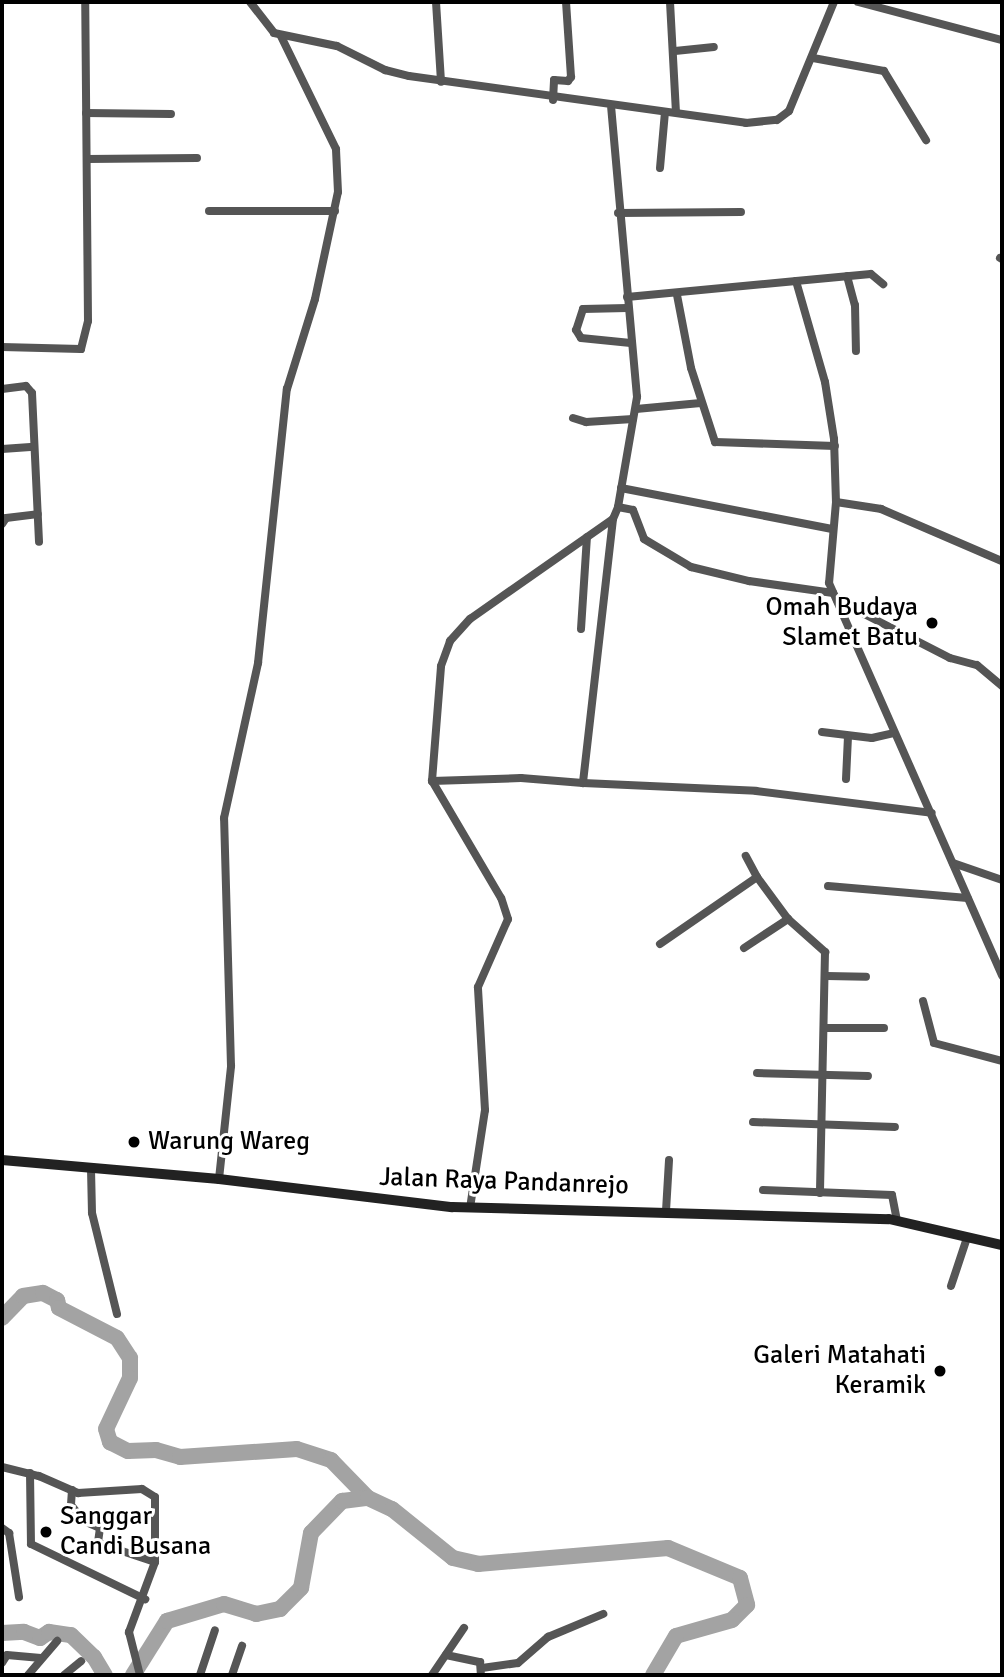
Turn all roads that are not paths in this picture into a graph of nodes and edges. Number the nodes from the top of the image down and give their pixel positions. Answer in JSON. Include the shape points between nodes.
{"nodes":[{"id":1,"x":85,"y":2,"type":"edge"},
{"id":2,"x":250,"y":2,"type":"edge"},
{"id":3,"x":436,"y":2,"type":"edge"},
{"id":4,"x":566,"y":2,"type":"edge"},
{"id":5,"x":670,"y":2,"type":"edge"},
{"id":6,"x":834,"y":2,"type":"edge"},
{"id":7,"x":858,"y":2,"type":"edge"},
{"id":8,"x":281,"y":36,"type":"junction"},
{"id":9,"x":1002,"y":40,"type":"edge"},
{"id":10,"x":713,"y":47,"type":"dead end"},
{"id":11,"x":675,"y":51,"type":"junction"},
{"id":12,"x":813,"y":58,"type":"junction"},
{"id":13,"x":441,"y":82,"type":"junction"},
{"id":14,"x":553,"y":93,"type":"junction"},
{"id":15,"x":676,"y":106,"type":"junction"},
{"id":16,"x":611,"y":108,"type":"junction"},
{"id":17,"x":665,"y":111,"type":"junction"},
{"id":18,"x":86,"y":113,"type":"junction"},
{"id":19,"x":171,"y":114,"type":"dead end"},
{"id":20,"x":926,"y":140,"type":"dead end"},
{"id":21,"x":197,"y":158,"type":"dead end"},
{"id":22,"x":87,"y":159,"type":"junction"},
{"id":23,"x":660,"y":168,"type":"dead end"},
{"id":24,"x":209,"y":211,"type":"dead end"},
{"id":25,"x":335,"y":211,"type":"junction"},
{"id":26,"x":741,"y":212,"type":"dead end"},
{"id":27,"x":618,"y":213,"type":"junction"},
{"id":28,"x":847,"y":276,"type":"junction"},
{"id":29,"x":796,"y":281,"type":"junction"},
{"id":30,"x":883,"y":284,"type":"dead end"},
{"id":31,"x":677,"y":295,"type":"junction"},
{"id":32,"x":626,"y":297,"type":"junction"},
{"id":33,"x":627,"y":308,"type":"junction"},
{"id":34,"x":631,"y":343,"type":"junction"},
{"id":35,"x":2,"y":347,"type":"edge"},
{"id":36,"x":856,"y":351,"type":"dead end"},
{"id":37,"x":2,"y":389,"type":"edge"},
{"id":38,"x":701,"y":403,"type":"junction"},
{"id":39,"x":636,"y":408,"type":"junction"},
{"id":40,"x":573,"y":418,"type":"dead end"},
{"id":41,"x":632,"y":419,"type":"junction"},
{"id":42,"x":835,"y":446,"type":"junction"},
{"id":43,"x":34,"y":447,"type":"junction"},
{"id":44,"x":2,"y":449,"type":"edge"},
{"id":45,"x":621,"y":488,"type":"junction"},
{"id":46,"x":836,"y":502,"type":"junction"},
{"id":47,"x":618,"y":507,"type":"junction"},
{"id":48,"x":38,"y":514,"type":"junction"},
{"id":49,"x":613,"y":519,"type":"junction"},
{"id":50,"x":2,"y":524,"type":"edge"},
{"id":51,"x":832,"y":529,"type":"junction"},
{"id":52,"x":587,"y":537,"type":"junction"},
{"id":53,"x":39,"y":542,"type":"dead end"},
{"id":54,"x":1002,"y":561,"type":"edge"},
{"id":55,"x":835,"y":596,"type":"junction"},
{"id":56,"x":581,"y":629,"type":"dead end"},
{"id":57,"x":1002,"y":686,"type":"edge"},
{"id":58,"x":822,"y":732,"type":"dead end"},
{"id":59,"x":893,"y":733,"type":"junction"},
{"id":60,"x":848,"y":737,"type":"junction"},
{"id":61,"x":846,"y":779,"type":"dead end"},
{"id":62,"x":432,"y":781,"type":"junction"},
{"id":63,"x":583,"y":783,"type":"junction"},
{"id":64,"x":932,"y":813,"type":"junction"},
{"id":65,"x":746,"y":856,"type":"dead end"},
{"id":66,"x":953,"y":863,"type":"junction"},
{"id":67,"x":757,"y":877,"type":"junction"},
{"id":68,"x":1002,"y":880,"type":"edge"},
{"id":69,"x":828,"y":886,"type":"dead end"},
{"id":70,"x":968,"y":898,"type":"junction"},
{"id":71,"x":788,"y":919,"type":"junction"},
{"id":72,"x":660,"y":944,"type":"dead end"},
{"id":73,"x":744,"y":948,"type":"dead end"},
{"id":74,"x":1002,"y":975,"type":"edge"},
{"id":75,"x":827,"y":976,"type":"junction"},
{"id":76,"x":866,"y":977,"type":"dead end"},
{"id":77,"x":923,"y":1001,"type":"dead end"},
{"id":78,"x":824,"y":1028,"type":"junction"},
{"id":79,"x":884,"y":1028,"type":"dead end"},
{"id":80,"x":1002,"y":1061,"type":"edge"},
{"id":81,"x":757,"y":1073,"type":"dead end"},
{"id":82,"x":868,"y":1076,"type":"dead end"},
{"id":83,"x":823,"y":1077,"type":"junction"},
{"id":84,"x":753,"y":1122,"type":"dead end"},
{"id":85,"x":821,"y":1125,"type":"junction"},
{"id":86,"x":895,"y":1127,"type":"dead end"},
{"id":87,"x":2,"y":1160,"type":"edge"},
{"id":88,"x":669,"y":1160,"type":"dead end"},
{"id":89,"x":91,"y":1170,"type":"junction"},
{"id":90,"x":219,"y":1179,"type":"junction"},
{"id":91,"x":763,"y":1190,"type":"dead end"},
{"id":92,"x":820,"y":1193,"type":"junction"},
{"id":93,"x":470,"y":1208,"type":"junction"},
{"id":94,"x":666,"y":1211,"type":"junction"},
{"id":95,"x":897,"y":1220,"type":"junction"},
{"id":96,"x":967,"y":1238,"type":"junction"},
{"id":97,"x":1002,"y":1245,"type":"edge"},
{"id":98,"x":951,"y":1286,"type":"dead end"},
{"id":99,"x":117,"y":1314,"type":"dead end"},
{"id":100,"x":2,"y":1467,"type":"edge"},
{"id":101,"x":30,"y":1473,"type":"junction"},
{"id":102,"x":72,"y":1490,"type":"junction"},
{"id":103,"x":2,"y":1528,"type":"edge"},
{"id":104,"x":155,"y":1562,"type":"junction"},
{"id":105,"x":19,"y":1597,"type":"dead end"},
{"id":106,"x":145,"y":1599,"type":"junction"},
{"id":107,"x":603,"y":1614,"type":"dead end"},
{"id":108,"x":464,"y":1628,"type":"dead end"},
{"id":109,"x":215,"y":1630,"type":"dead end"},
{"id":110,"x":57,"y":1641,"type":"dead end"},
{"id":111,"x":242,"y":1646,"type":"dead end"},
{"id":112,"x":446,"y":1656,"type":"junction"},
{"id":113,"x":41,"y":1658,"type":"junction"},
{"id":114,"x":81,"y":1661,"type":"dead end"},
{"id":115,"x":2,"y":1663,"type":"edge"},
{"id":116,"x":482,"y":1672,"type":"edge"},
{"id":117,"x":28,"y":1675,"type":"edge"},
{"id":118,"x":64,"y":1675,"type":"edge"},
{"id":119,"x":140,"y":1675,"type":"edge"},
{"id":120,"x":201,"y":1675,"type":"edge"},
{"id":121,"x":232,"y":1675,"type":"edge"},
{"id":122,"x":432,"y":1675,"type":"edge"}],
"edges":[{"from":1,"to":18,"type":"street"},
{"from":2,"to":8,"type":"street","via":[[266,27]]},
{"from":3,"to":13,"type":"street"},
{"from":4,"to":14,"type":"street","via":[[571,77],[554,80]]},
{"from":5,"to":11,"type":"street"},
{"from":6,"to":12,"type":"street"},
{"from":7,"to":9,"type":"street"},
{"from":8,"to":13,"type":"street","via":[[337,46],[384,70]]},
{"from":8,"to":25,"type":"street","via":[[336,149]]},
{"from":10,"to":11,"type":"street"},
{"from":11,"to":15,"type":"street"},
{"from":12,"to":15,"type":"street","via":[[794,104],[777,120],[746,123]]},
{"from":12,"to":20,"type":"street","via":[[884,71]]},
{"from":13,"to":14,"type":"street"},
{"from":14,"to":16,"type":"street"},
{"from":15,"to":17,"type":"street"},
{"from":16,"to":17,"type":"street"},
{"from":16,"to":27,"type":"street"},
{"from":17,"to":23,"type":"street"},
{"from":18,"to":19,"type":"street"},
{"from":18,"to":22,"type":"street"},
{"from":21,"to":22,"type":"street"},
{"from":22,"to":35,"type":"street","via":[[90,311],[81,349]]},
{"from":24,"to":25,"type":"street"},
{"from":25,"to":90,"type":"street","via":[[315,299],[287,389],[258,663],[224,818],[232,1066]]},
{"from":26,"to":27,"type":"street"},
{"from":27,"to":32,"type":"street"},
{"from":28,"to":29,"type":"street"},
{"from":28,"to":30,"type":"street","via":[[871,274]]},
{"from":28,"to":36,"type":"street","via":[[855,305]]},
{"from":29,"to":31,"type":"street"},
{"from":29,"to":42,"type":"street","via":[[825,382]]},
{"from":31,"to":32,"type":"street"},
{"from":31,"to":38,"type":"street"},
{"from":32,"to":33,"type":"street"},
{"from":33,"to":34,"type":"street"},
{"from":33,"to":34,"type":"street","via":[[583,309],[576,330],[581,338]]},
{"from":34,"to":39,"type":"street"},
{"from":37,"to":43,"type":"street","via":[[30,389]]},
{"from":38,"to":39,"type":"street"},
{"from":38,"to":42,"type":"street","via":[[708,430],[721,444]]},
{"from":39,"to":41,"type":"street"},
{"from":40,"to":41,"type":"street","via":[[586,422]]},
{"from":41,"to":45,"type":"street"},
{"from":42,"to":46,"type":"street"},
{"from":43,"to":44,"type":"street"},
{"from":43,"to":48,"type":"street"},
{"from":45,"to":47,"type":"street"},
{"from":45,"to":51,"type":"street"},
{"from":46,"to":51,"type":"street"},
{"from":46,"to":54,"type":"street","via":[[881,509]]},
{"from":47,"to":49,"type":"street"},
{"from":47,"to":55,"type":"street","via":[[633,510],[644,540],[691,567]]},
{"from":48,"to":50,"type":"street","via":[[6,518]]},
{"from":48,"to":53,"type":"street"},
{"from":49,"to":52,"type":"street"},
{"from":49,"to":63,"type":"street"},
{"from":51,"to":55,"type":"street","via":[[828,573]]},
{"from":52,"to":56,"type":"street"},
{"from":52,"to":62,"type":"street","via":[[487,605],[450,641],[441,666]]},
{"from":55,"to":57,"type":"street","via":[[950,657],[977,665]]},
{"from":55,"to":59,"type":"street"},
{"from":58,"to":60,"type":"street"},
{"from":59,"to":60,"type":"street"},
{"from":59,"to":64,"type":"street"},
{"from":60,"to":61,"type":"street"},
{"from":62,"to":63,"type":"street","via":[[521,778]]},
{"from":62,"to":93,"type":"street","via":[[508,912],[507,927],[478,987],[485,1110]]},
{"from":63,"to":64,"type":"street","via":[[756,791]]},
{"from":64,"to":66,"type":"street"},
{"from":65,"to":67,"type":"street"},
{"from":66,"to":68,"type":"street"},
{"from":66,"to":70,"type":"street"},
{"from":67,"to":71,"type":"street"},
{"from":67,"to":72,"type":"street"},
{"from":69,"to":70,"type":"street"},
{"from":70,"to":74,"type":"street"},
{"from":71,"to":73,"type":"street"},
{"from":71,"to":75,"type":"street","via":[[824,948]]},
{"from":75,"to":76,"type":"street"},
{"from":75,"to":78,"type":"street"},
{"from":77,"to":80,"type":"street","via":[[934,1043]]},
{"from":78,"to":79,"type":"street"},
{"from":78,"to":83,"type":"street"},
{"from":81,"to":83,"type":"street"},
{"from":82,"to":83,"type":"street"},
{"from":83,"to":85,"type":"street"},
{"from":84,"to":85,"type":"street"},
{"from":85,"to":86,"type":"street"},
{"from":85,"to":92,"type":"street"},
{"from":87,"to":89,"type":"main road","name":"Jalan Raya Pandanrejo"},
{"from":88,"to":94,"type":"street"},
{"from":89,"to":90,"type":"main road","name":"Jalan Raya Pandanrejo"},
{"from":89,"to":99,"type":"street","via":[[92,1213]]},
{"from":90,"to":93,"type":"main road","name":"Jalan Raya Pandanrejo"},
{"from":91,"to":92,"type":"street"},
{"from":92,"to":95,"type":"street","via":[[892,1195]]},
{"from":93,"to":94,"type":"main road","name":"Jalan Raya Pandanrejo"},
{"from":94,"to":95,"type":"main road","name":"Jalan Raya Pandanrejo"},
{"from":95,"to":96,"type":"main road","name":"Jalan Raya Pandanrejo"},
{"from":96,"to":97,"type":"main road","name":"Jalan Raya Pandanrejo"},
{"from":96,"to":98,"type":"street"},
{"from":100,"to":101,"type":"street"},
{"from":101,"to":102,"type":"street"},
{"from":101,"to":106,"type":"street","via":[[31,1544]]},
{"from":102,"to":104,"type":"street","via":[[71,1505],[84,1521],[100,1528],[97,1543]]},
{"from":102,"to":104,"type":"street","via":[[102,1495],[132,1489],[150,1492],[158,1506],[153,1527]]},
{"from":103,"to":105,"type":"street","via":[[9,1533]]},
{"from":104,"to":106,"type":"street"},
{"from":106,"to":119,"type":"street","via":[[131,1625]]},
{"from":107,"to":116,"type":"street","via":[[548,1637],[518,1663]]},
{"from":108,"to":112,"type":"street"},
{"from":109,"to":120,"type":"street"},
{"from":110,"to":113,"type":"street"},
{"from":111,"to":121,"type":"street"},
{"from":112,"to":116,"type":"street","via":[[480,1662]]},
{"from":112,"to":122,"type":"street"},
{"from":113,"to":115,"type":"street","via":[[7,1655]]},
{"from":113,"to":117,"type":"street"},
{"from":114,"to":118,"type":"street"}]}
